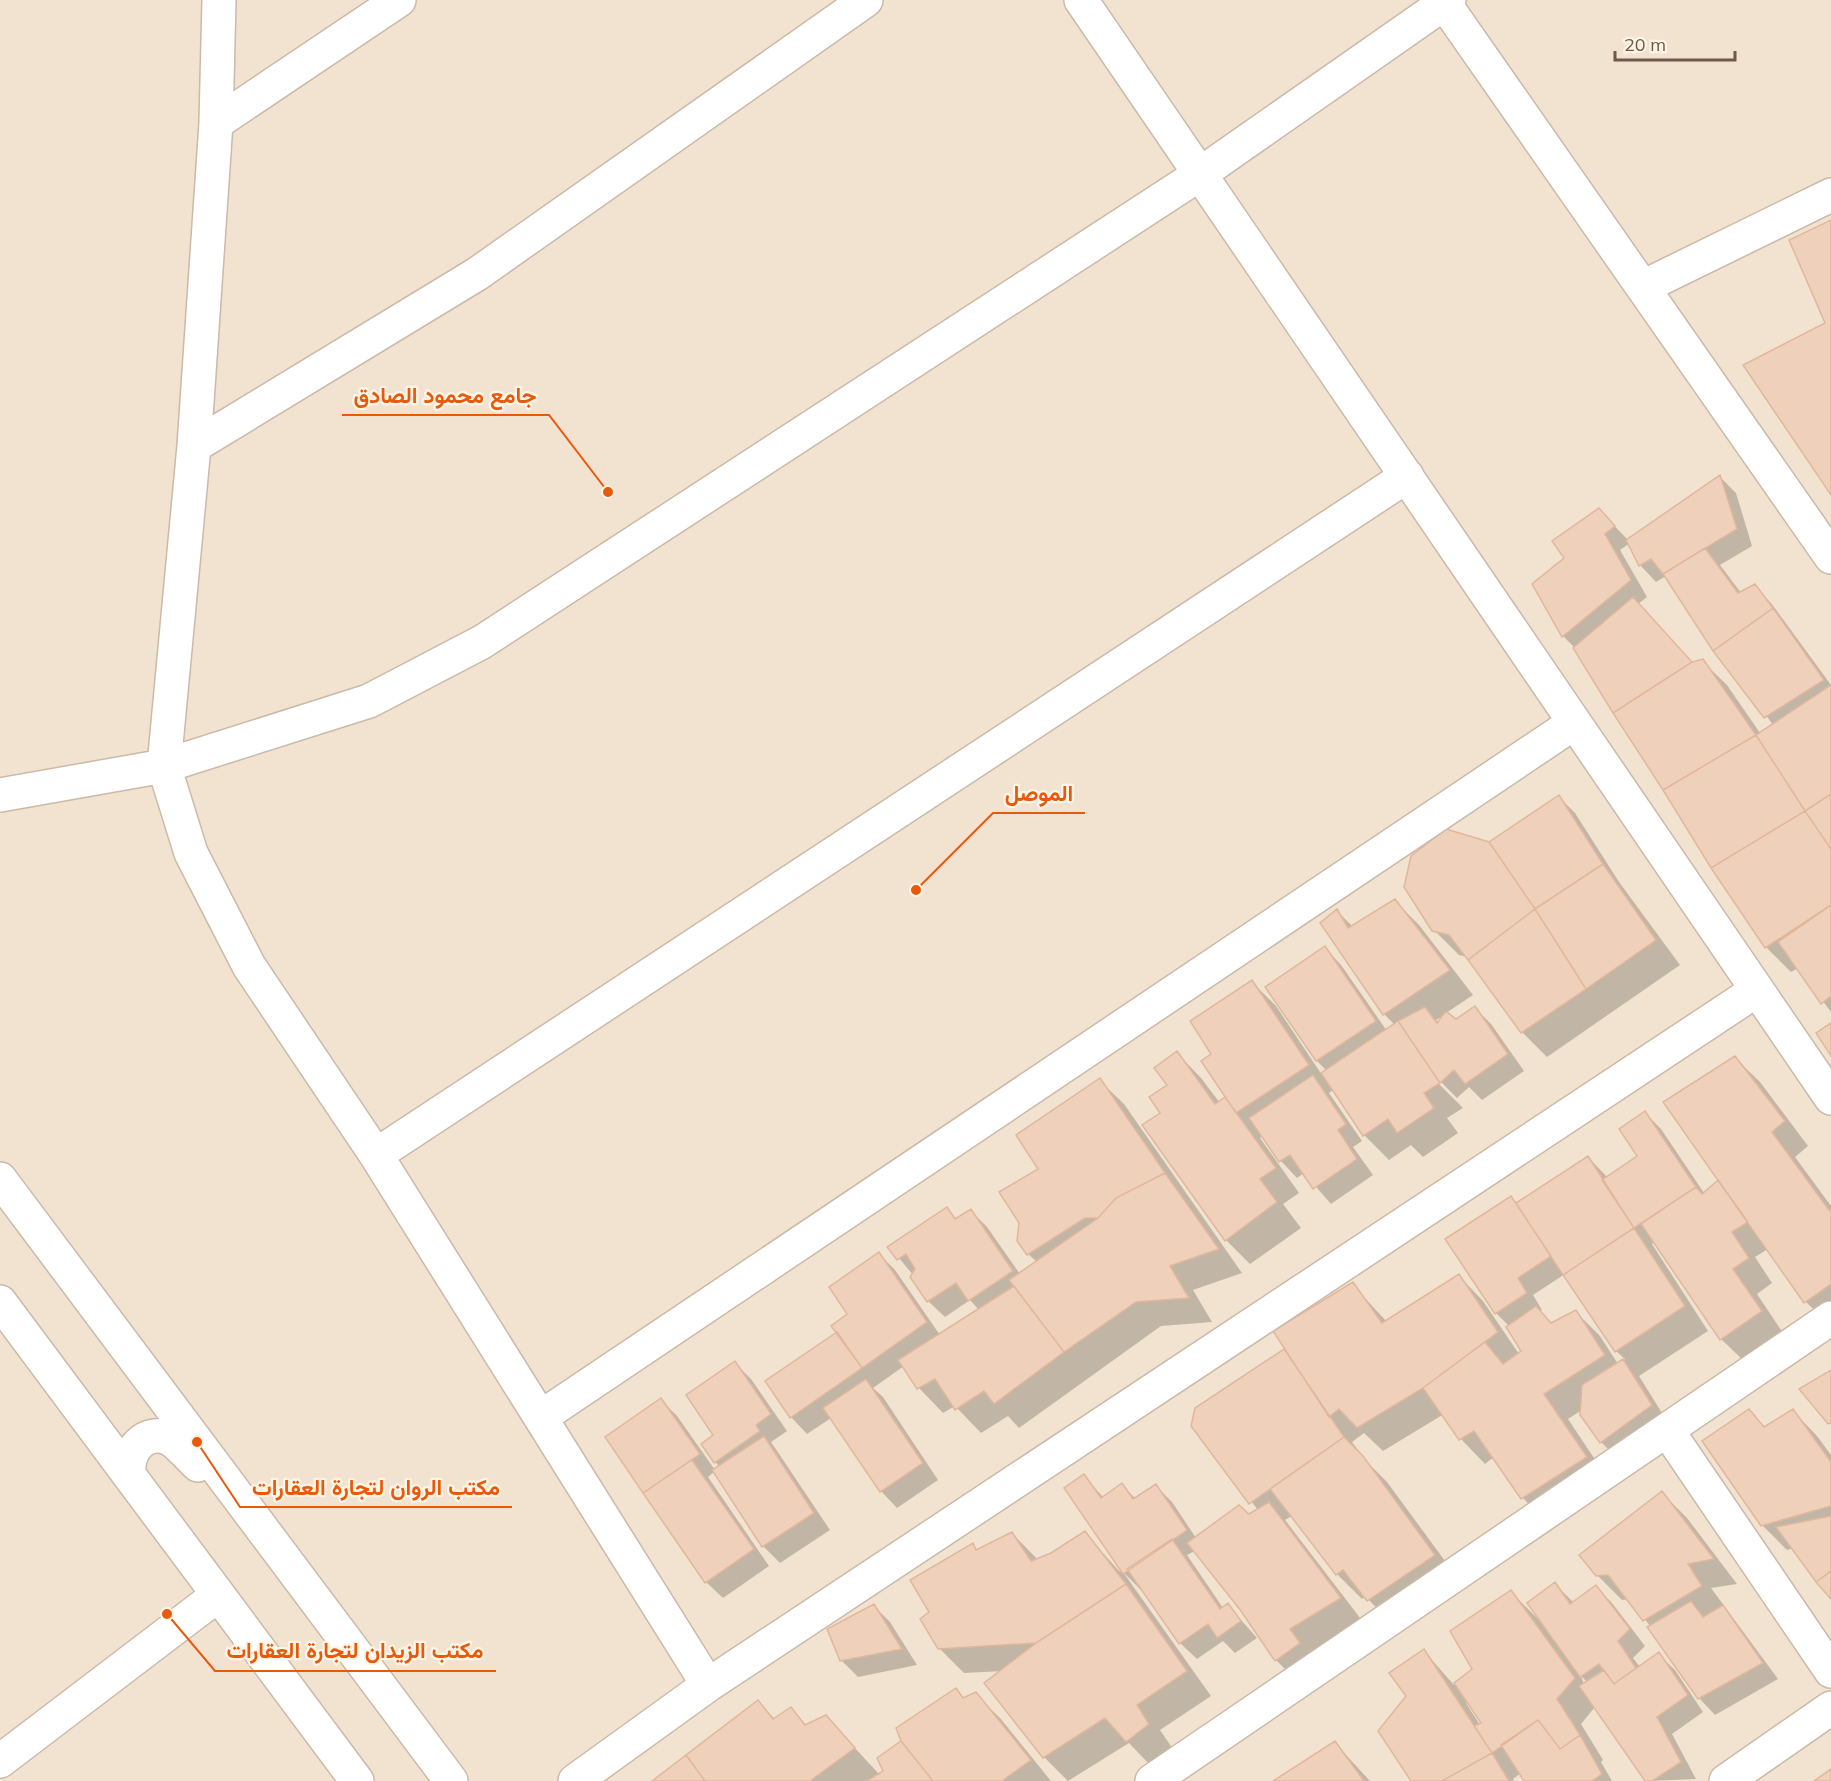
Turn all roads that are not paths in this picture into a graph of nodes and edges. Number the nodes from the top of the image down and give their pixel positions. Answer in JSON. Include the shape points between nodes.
{"nodes":[{"id":1,"x":219,"y":0,"type":"edge"},
{"id":2,"x":399,"y":0,"type":"edge"},
{"id":3,"x":866,"y":0,"type":"edge"},
{"id":4,"x":1080,"y":0,"type":"edge"},
{"id":5,"x":1445,"y":1,"type":"edge"},
{"id":6,"x":216,"y":123,"type":"junction"},
{"id":7,"x":1200,"y":174,"type":"junction"},
{"id":8,"x":1831,"y":195,"type":"edge"},
{"id":9,"x":1643,"y":287,"type":"junction"},
{"id":10,"x":194,"y":446,"type":"junction"},
{"id":11,"x":1407,"y":477,"type":"junction"},
{"id":12,"x":1830,"y":554,"type":"edge"},
{"id":13,"x":1574,"y":723,"type":"junction"},
{"id":14,"x":164,"y":766,"type":"junction"},
{"id":15,"x":0,"y":795,"type":"edge"},
{"id":16,"x":1757,"y":990,"type":"junction"},
{"id":17,"x":1831,"y":1098,"type":"edge"},
{"id":18,"x":376,"y":1155,"type":"junction"},
{"id":19,"x":0,"y":1179,"type":"edge"},
{"id":20,"x":0,"y":1302,"type":"edge"},
{"id":21,"x":1831,"y":1318,"type":"edge"},
{"id":22,"x":541,"y":1417,"type":"junction"},
{"id":23,"x":1667,"y":1430,"type":"junction"},
{"id":24,"x":129,"y":1473,"type":"junction"},
{"id":25,"x":251,"y":1516,"type":"junction"},
{"id":26,"x":218,"y":1595,"type":"junction"},
{"id":27,"x":1831,"y":1671,"type":"edge"},
{"id":28,"x":708,"y":1685,"type":"junction"},
{"id":29,"x":1831,"y":1708,"type":"edge"},
{"id":30,"x":0,"y":1761,"type":"edge"},
{"id":31,"x":357,"y":1781,"type":"edge"},
{"id":32,"x":451,"y":1781,"type":"edge"},
{"id":33,"x":575,"y":1781,"type":"edge"},
{"id":34,"x":1152,"y":1781,"type":"edge"},
{"id":35,"x":1726,"y":1781,"type":"edge"}],
"edges":[{"from":1,"to":6,"type":"street"},
{"from":2,"to":6,"type":"street"},
{"from":3,"to":10,"type":"street","via":[[477,274]]},
{"from":4,"to":7,"type":"street"},
{"from":5,"to":7,"type":"street"},
{"from":5,"to":9,"type":"street"},
{"from":6,"to":10,"type":"street"},
{"from":7,"to":11,"type":"street"},
{"from":7,"to":14,"type":"street","via":[[482,642],[369,701]]},
{"from":8,"to":9,"type":"street"},
{"from":9,"to":12,"type":"street"},
{"from":10,"to":14,"type":"street"},
{"from":11,"to":13,"type":"street"},
{"from":11,"to":18,"type":"street"},
{"from":13,"to":16,"type":"street"},
{"from":13,"to":22,"type":"street"},
{"from":14,"to":15,"type":"street"},
{"from":14,"to":18,"type":"street","via":[[191,853],[249,966]]},
{"from":16,"to":17,"type":"street"},
{"from":16,"to":28,"type":"street"},
{"from":18,"to":22,"type":"street"},
{"from":19,"to":25,"type":"street"},
{"from":20,"to":24,"type":"street"},
{"from":21,"to":23,"type":"street"},
{"from":22,"to":28,"type":"street"},
{"from":23,"to":27,"type":"street"},
{"from":23,"to":34,"type":"street"},
{"from":24,"to":25,"type":"street","via":[[131,1452],[138,1443],[148,1438],[170,1439]]},
{"from":24,"to":26,"type":"street"},
{"from":25,"to":32,"type":"street"},
{"from":26,"to":30,"type":"street"},
{"from":26,"to":31,"type":"street"},
{"from":28,"to":33,"type":"street"},
{"from":29,"to":35,"type":"street"}]}
